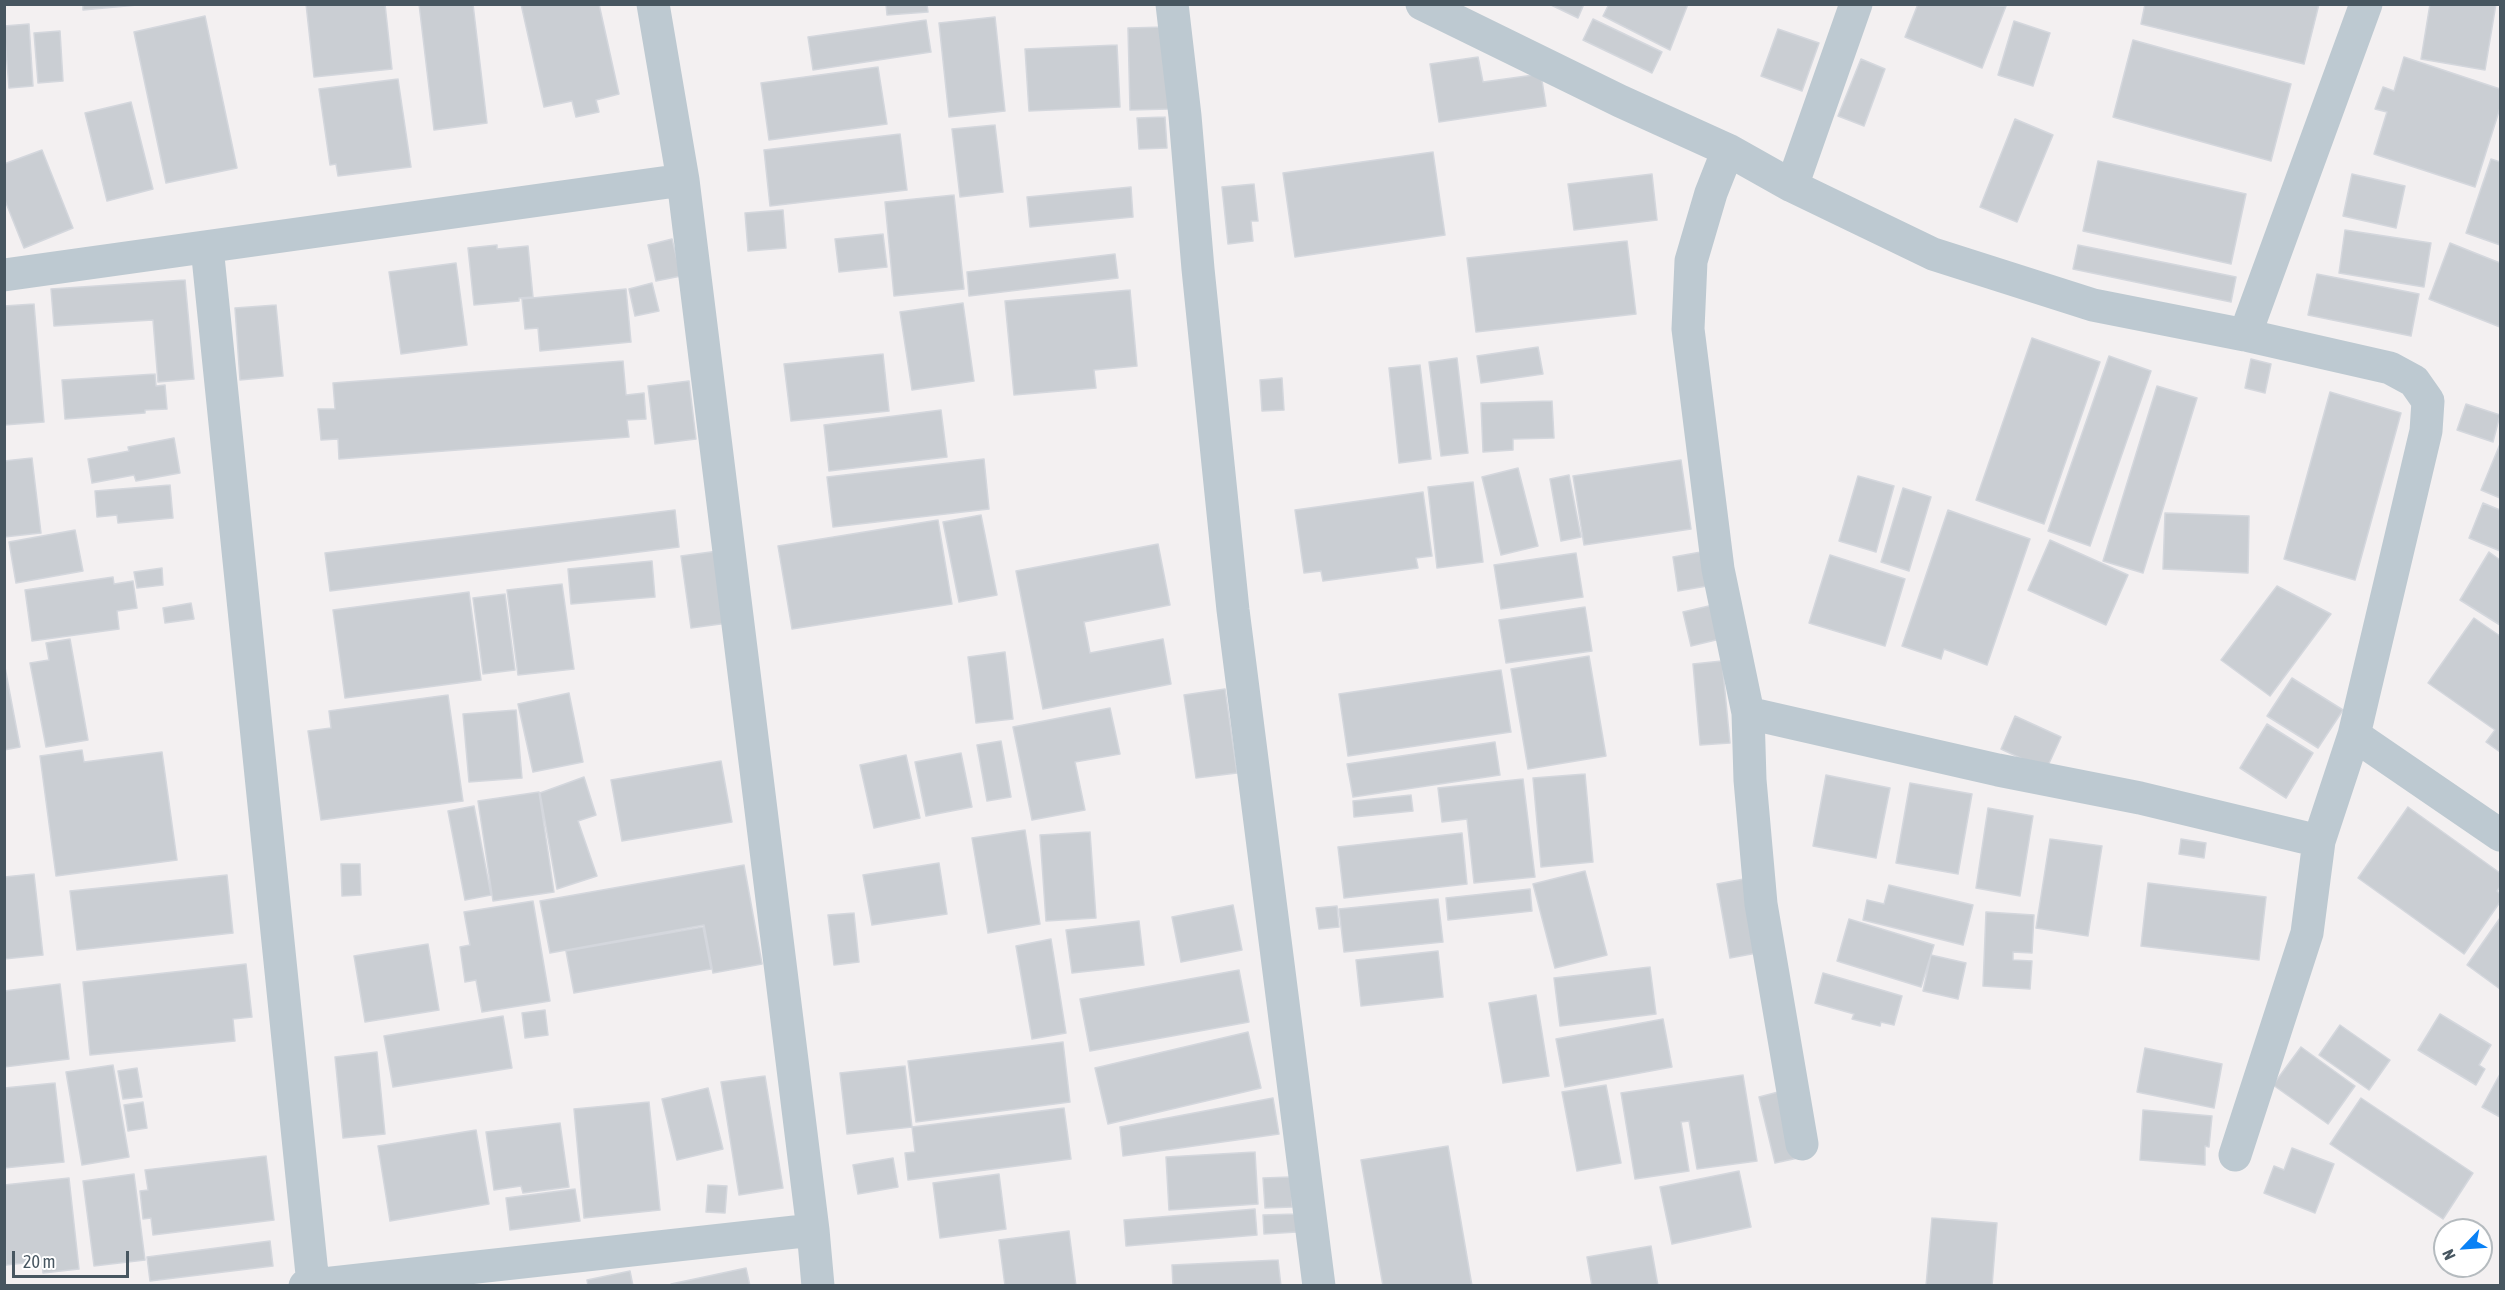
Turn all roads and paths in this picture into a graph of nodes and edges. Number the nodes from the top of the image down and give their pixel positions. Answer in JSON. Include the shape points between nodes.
{"nodes":[{"id":1,"x":653,"y":4,"type":"edge"},
{"id":2,"x":1172,"y":4,"type":"edge"},
{"id":3,"x":1422,"y":4,"type":"edge"},
{"id":4,"x":1856,"y":4,"type":"edge"},
{"id":5,"x":2366,"y":4,"type":"edge"},
{"id":6,"x":1728,"y":150,"type":"junction"},
{"id":7,"x":683,"y":180,"type":"junction"},
{"id":8,"x":1792,"y":186,"type":"junction"},
{"id":9,"x":207,"y":247,"type":"junction"},
{"id":10,"x":4,"y":275,"type":"edge"},
{"id":11,"x":2246,"y":335,"type":"junction"},
{"id":12,"x":1748,"y":713,"type":"junction"},
{"id":13,"x":2354,"y":735,"type":"junction"},
{"id":14,"x":2500,"y":835,"type":"edge"},
{"id":15,"x":2319,"y":841,"type":"junction"},
{"id":16,"x":1802,"y":1144,"type":"dead end"},
{"id":17,"x":2235,"y":1155,"type":"dead end"},
{"id":18,"x":813,"y":1230,"type":"junction"},
{"id":19,"x":309,"y":1285,"type":"edge"},
{"id":20,"x":818,"y":1286,"type":"edge"},
{"id":21,"x":1319,"y":1286,"type":"edge"}],
"edges":[{"from":1,"to":7,"type":"street"},
{"from":2,"to":21,"type":"street","via":[[1233,610]]},
{"from":3,"to":6,"type":"street"},
{"from":4,"to":8,"type":"street"},
{"from":5,"to":11,"type":"street"},
{"from":6,"to":8,"type":"street"},
{"from":6,"to":12,"type":"street","via":[[1710,194],[1691,261],[1688,329],[1718,569]]},
{"from":7,"to":9,"type":"street"},
{"from":7,"to":18,"type":"street"},
{"from":8,"to":11,"type":"street","via":[[1934,254],[2093,305]]},
{"from":9,"to":10,"type":"street"},
{"from":9,"to":19,"type":"street"},
{"from":11,"to":13,"type":"street","via":[[2390,368],[2414,381],[2428,401],[2426,431]]},
{"from":12,"to":15,"type":"street"},
{"from":12,"to":16,"type":"street","via":[[1761,904]]},
{"from":13,"to":14,"type":"street"},
{"from":13,"to":15,"type":"street"},
{"from":15,"to":17,"type":"street","via":[[2307,933]]},
{"from":18,"to":19,"type":"street"},
{"from":18,"to":20,"type":"street"}]}
